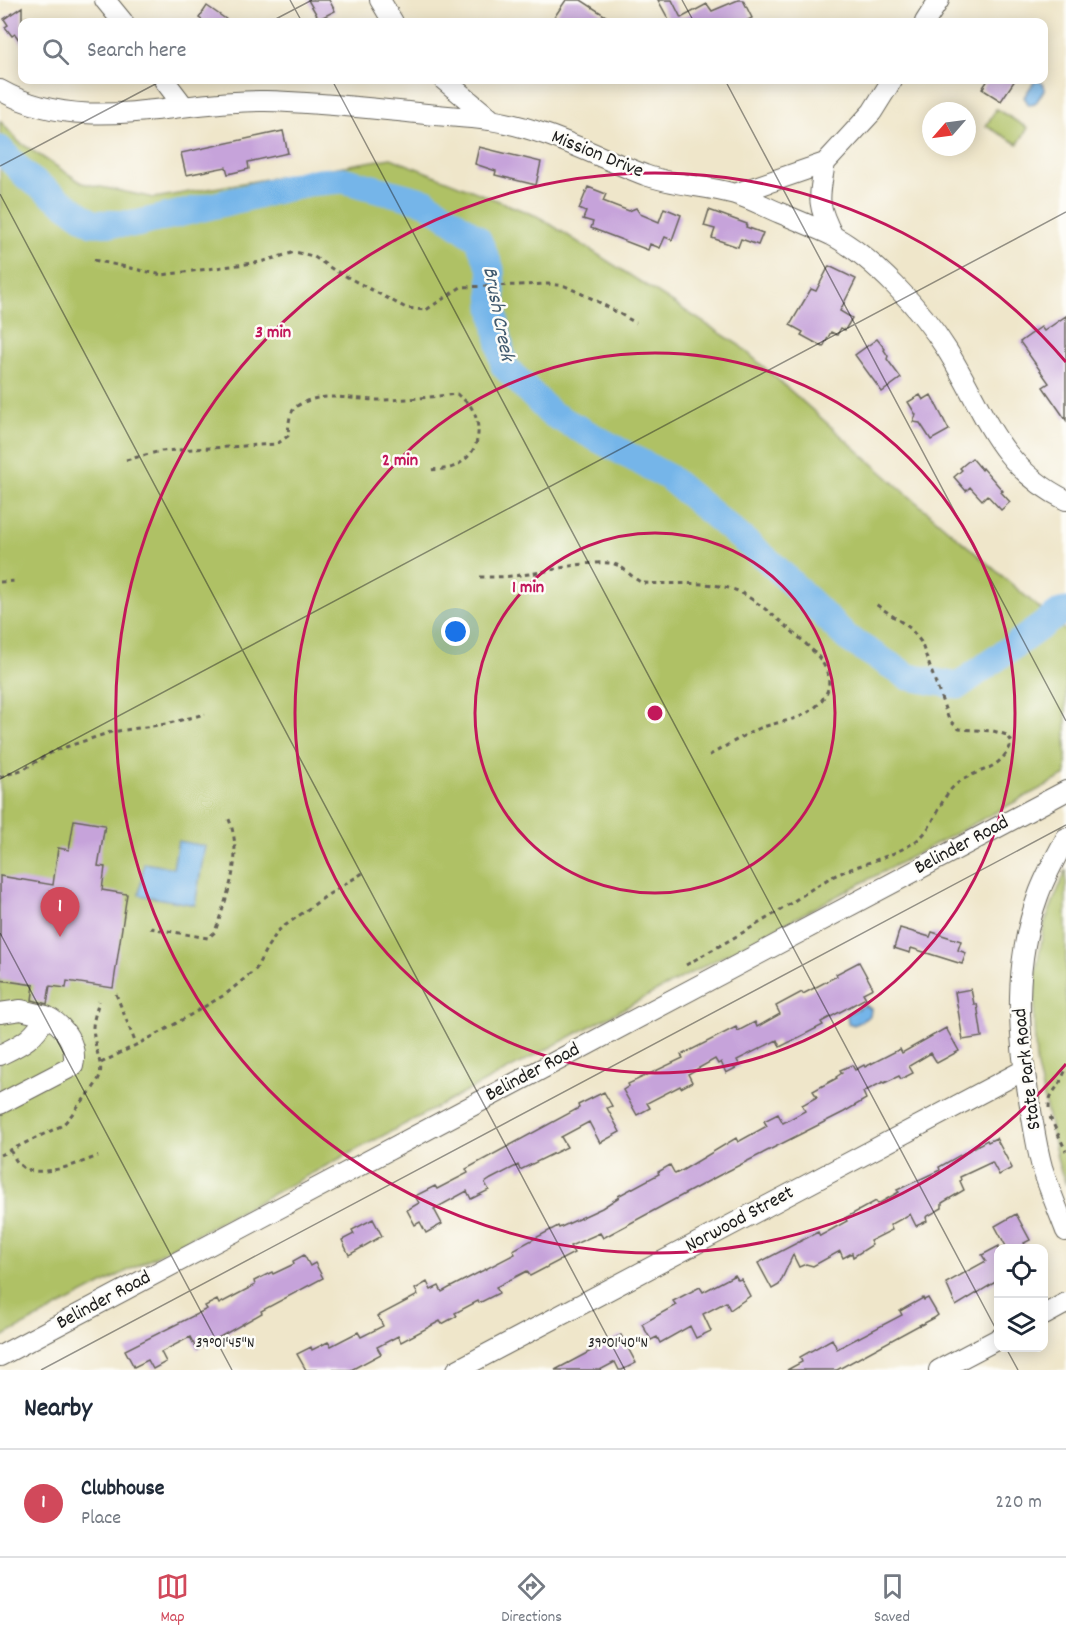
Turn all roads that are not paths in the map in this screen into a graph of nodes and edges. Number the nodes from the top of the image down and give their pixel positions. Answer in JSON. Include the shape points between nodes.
{"nodes":[{"id":1,"x":105,"y":0,"type":"edge"},
{"id":2,"x":380,"y":0,"type":"edge"},
{"id":3,"x":939,"y":0,"type":"edge"},
{"id":4,"x":120,"y":18,"type":"edge"},
{"id":5,"x":391,"y":18,"type":"edge"},
{"id":6,"x":928,"y":18,"type":"edge"},
{"id":7,"x":167,"y":84,"type":"edge"},
{"id":8,"x":449,"y":84,"type":"edge"},
{"id":9,"x":890,"y":84,"type":"edge"},
{"id":10,"x":0,"y":90,"type":"edge"},
{"id":11,"x":183,"y":105,"type":"junction"},
{"id":12,"x":492,"y":120,"type":"junction"},
{"id":13,"x":825,"y":163,"type":"junction"},
{"id":14,"x":735,"y":194,"type":"junction"},
{"id":15,"x":833,"y":236,"type":"junction"},
{"id":16,"x":1066,"y":500,"type":"edge"},
{"id":17,"x":1066,"y":791,"type":"edge"},
{"id":18,"x":1066,"y":838,"type":"edge"},
{"id":19,"x":0,"y":1013,"type":"edge"},
{"id":20,"x":46,"y":1016,"type":"junction"},
{"id":21,"x":0,"y":1055,"type":"edge"},
{"id":22,"x":1024,"y":1070,"type":"junction"},
{"id":23,"x":0,"y":1104,"type":"edge"},
{"id":24,"x":1066,"y":1231,"type":"edge"},
{"id":25,"x":1066,"y":1303,"type":"edge"},
{"id":26,"x":1048,"y":1313,"type":"edge"},
{"id":27,"x":994,"y":1342,"type":"edge"},
{"id":28,"x":0,"y":1356,"type":"edge"},
{"id":29,"x":457,"y":1370,"type":"edge"},
{"id":30,"x":939,"y":1370,"type":"edge"}],
"edges":[{"from":1,"to":4,"type":"street"},
{"from":2,"to":5,"type":"street"},
{"from":3,"to":6,"type":"street"},
{"from":7,"to":11,"type":"street"},
{"from":8,"to":12,"type":"street"},
{"from":9,"to":13,"type":"street","via":[[872,112]]},
{"from":10,"to":11,"type":"street","name":"Mission Drive","via":[[23,101],[89,115]]},
{"from":11,"to":12,"type":"street","name":"Mission Drive","via":[[261,100]]},
{"from":12,"to":14,"type":"street","name":"Mission Drive","via":[[554,136],[671,183]]},
{"from":13,"to":14,"type":"street"},
{"from":13,"to":15,"type":"street","via":[[820,208]]},
{"from":14,"to":15,"type":"street","name":"Mission Drive"},
{"from":15,"to":16,"type":"street","name":"Mission Drive","via":[[909,300],[947,350],[1008,455],[1033,481]]},
{"from":17,"to":28,"type":"street","name":"Belinder Road"},
{"from":18,"to":22,"type":"street","name":"State Park Road","via":[[1041,888],[1028,931],[1019,1002]]},
{"from":19,"to":20,"type":"street","via":[[21,1011]]},
{"from":20,"to":21,"type":"street","via":[[27,1042]]},
{"from":20,"to":23,"type":"street","via":[[68,1036],[73,1066]]},
{"from":22,"to":24,"type":"street","name":"State Park Road","via":[[1042,1166]]},
{"from":22,"to":29,"type":"street","name":"Norwood Street"},
{"from":25,"to":26,"type":"street"},
{"from":27,"to":30,"type":"street"}]}
